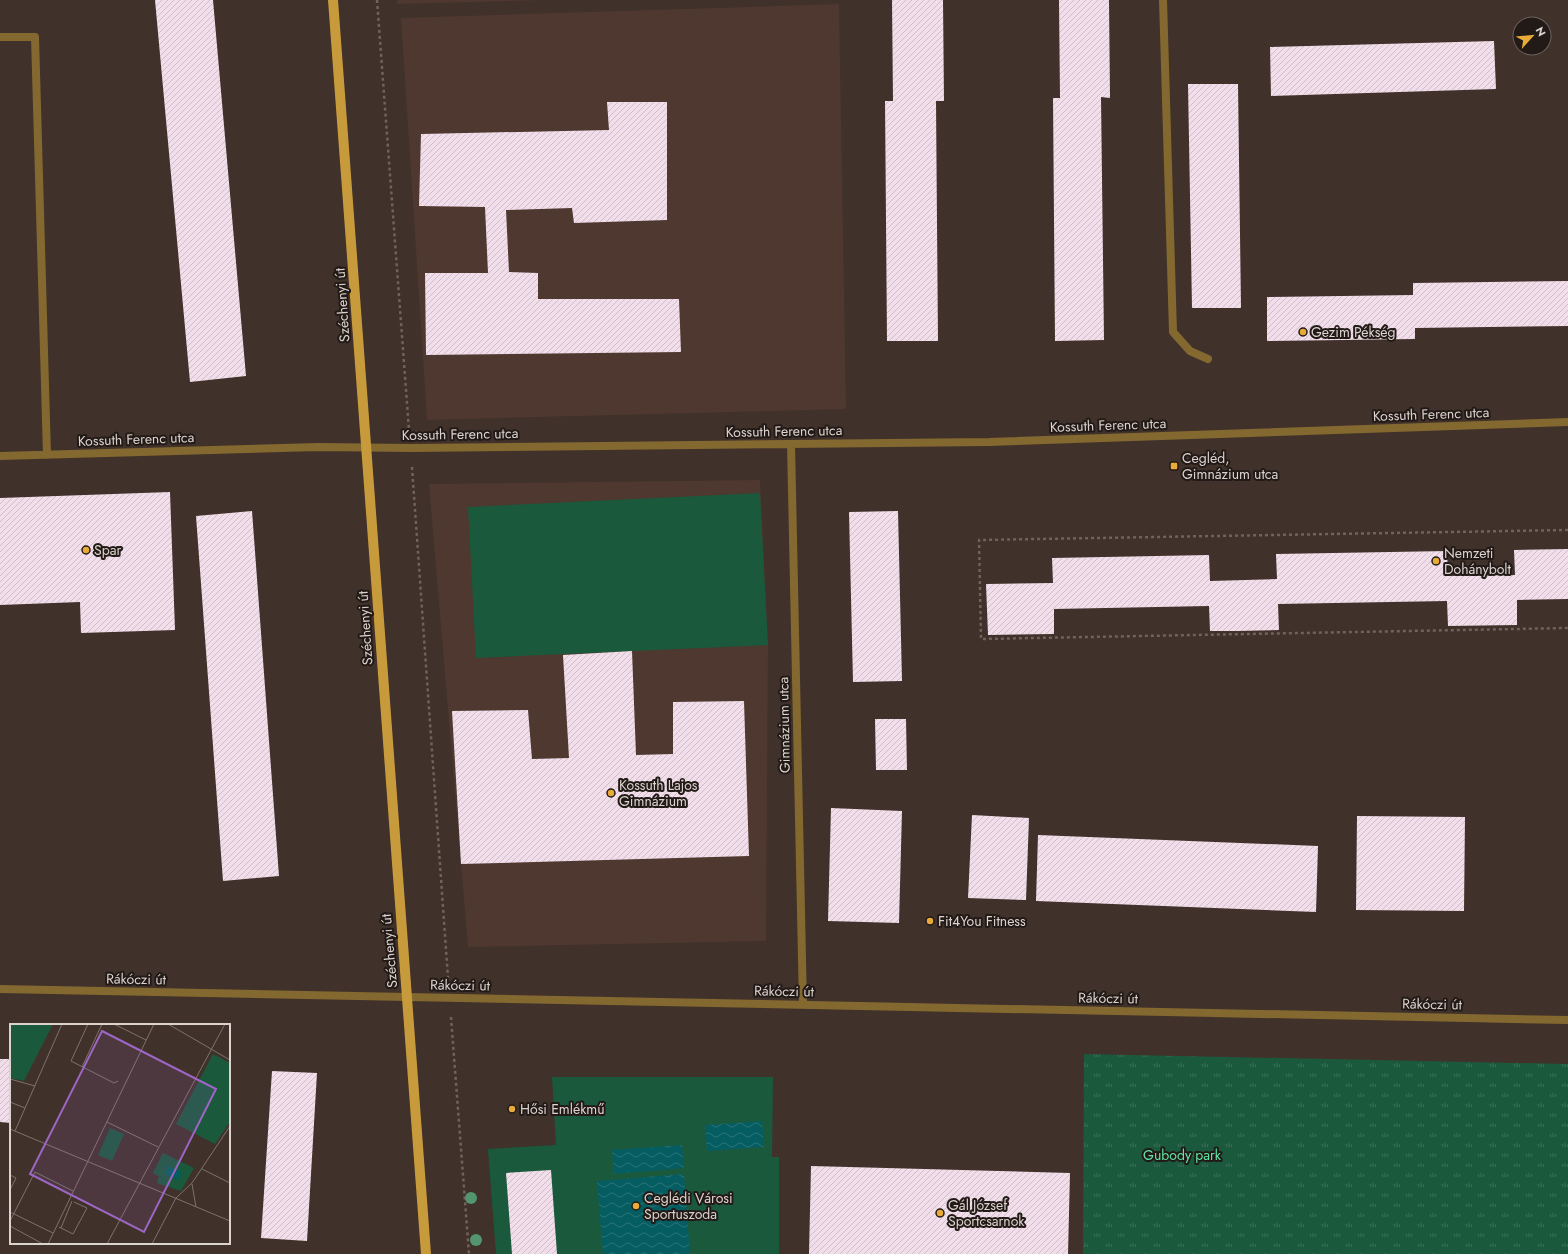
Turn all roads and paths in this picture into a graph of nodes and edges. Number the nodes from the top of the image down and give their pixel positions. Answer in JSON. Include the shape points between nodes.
{"nodes":[{"id":1,"x":333,"y":0,"type":"edge"},
{"id":2,"x":377,"y":0,"type":"edge"},
{"id":3,"x":1163,"y":0,"type":"edge"},
{"id":4,"x":0,"y":37,"type":"edge"},
{"id":5,"x":1208,"y":359,"type":"dead end"},
{"id":6,"x":1568,"y":422,"type":"edge"},
{"id":7,"x":792,"y":444,"type":"junction"},
{"id":8,"x":366,"y":448,"type":"junction"},
{"id":9,"x":410,"y":448,"type":"junction"},
{"id":10,"x":47,"y":455,"type":"junction"},
{"id":11,"x":0,"y":456,"type":"edge"},
{"id":12,"x":1568,"y":530,"type":"edge"},
{"id":13,"x":1568,"y":628,"type":"edge"},
{"id":14,"x":0,"y":989,"type":"edge"},
{"id":15,"x":407,"y":998,"type":"junction"},
{"id":16,"x":449,"y":998,"type":"junction"},
{"id":17,"x":803,"y":1005,"type":"junction"},
{"id":18,"x":1568,"y":1020,"type":"edge"},
{"id":19,"x":426,"y":1254,"type":"edge"},
{"id":20,"x":469,"y":1254,"type":"edge"}],
"edges":[{"from":1,"to":8,"type":"main road","name":"Széchenyi út"},
{"from":2,"to":9,"type":"path"},
{"from":3,"to":5,"type":"street","via":[[1173,332],[1190,351]]},
{"from":4,"to":10,"type":"street","via":[[35,37]]},
{"from":6,"to":7,"type":"street","name":"Kossuth Ferenc utca","via":[[989,442]]},
{"from":7,"to":9,"type":"street","name":"Kossuth Ferenc utca"},
{"from":7,"to":17,"type":"street","name":"Gimnázium utca"},
{"from":8,"to":9,"type":"street","name":"Kossuth Ferenc utca"},
{"from":8,"to":10,"type":"street","name":"Kossuth Ferenc utca","via":[[318,447]]},
{"from":8,"to":15,"type":"main road","name":"Széchenyi út"},
{"from":9,"to":16,"type":"path"},
{"from":10,"to":11,"type":"street","name":"Kossuth Ferenc utca"},
{"from":12,"to":13,"type":"path","via":[[979,540],[982,639]]},
{"from":14,"to":15,"type":"street","name":"Rákóczi út"},
{"from":15,"to":16,"type":"street","name":"Rákóczi út"},
{"from":15,"to":19,"type":"main road","name":"Széchenyi út"},
{"from":16,"to":17,"type":"street","name":"Rákóczi út"},
{"from":16,"to":20,"type":"path"},
{"from":17,"to":18,"type":"street","name":"Rákóczi út"}]}
